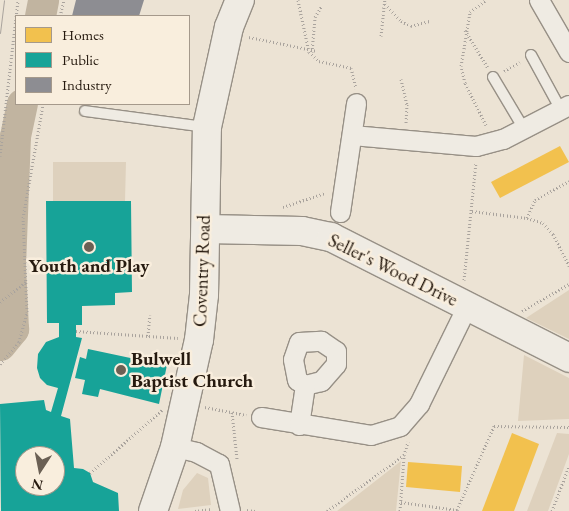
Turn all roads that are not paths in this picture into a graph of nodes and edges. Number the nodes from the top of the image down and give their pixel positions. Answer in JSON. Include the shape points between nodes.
{"nodes":[{"id":1,"x":240,"y":0,"type":"edge"},
{"id":2,"x":540,"y":0,"type":"edge"},
{"id":3,"x":569,"y":52,"type":"edge"},
{"id":4,"x":531,"y":55,"type":"road end"},
{"id":5,"x":493,"y":77,"type":"road end"},
{"id":6,"x":356,"y":103,"type":"road end"},
{"id":7,"x":565,"y":107,"type":"edge"},
{"id":8,"x":85,"y":110,"type":"dead end"},
{"id":9,"x":207,"y":127,"type":"junction"},
{"id":10,"x":524,"y":129,"type":"junction"},
{"id":11,"x":352,"y":135,"type":"junction"},
{"id":12,"x":340,"y":212,"type":"dead end"},
{"id":13,"x":206,"y":229,"type":"junction"},
{"id":14,"x":464,"y":304,"type":"junction"},
{"id":15,"x":569,"y":358,"type":"edge"},
{"id":16,"x":305,"y":385,"type":"dead end"},
{"id":17,"x":261,"y":417,"type":"road end"},
{"id":18,"x":300,"y":425,"type":"junction"},
{"id":19,"x":175,"y":447,"type":"junction"},
{"id":20,"x":154,"y":511,"type":"edge"},
{"id":21,"x":230,"y":511,"type":"edge"}],
"edges":[{"from":1,"to":9,"type":"street","name":"Coventry Road","via":[[230,27]]},
{"from":2,"to":3,"type":"street"},
{"from":4,"to":7,"type":"lane"},
{"from":5,"to":10,"type":"lane"},
{"from":6,"to":11,"type":"street"},
{"from":7,"to":10,"type":"street"},
{"from":8,"to":9,"type":"lane"},
{"from":9,"to":13,"type":"street","name":"Coventry Road","via":[[203,182]]},
{"from":10,"to":11,"type":"street","via":[[485,144],[406,142]]},
{"from":11,"to":12,"type":"street"},
{"from":13,"to":14,"type":"street","name":"Seller's Wood Drive","via":[[302,230],[331,237]]},
{"from":13,"to":19,"type":"street","name":"Coventry Road","via":[[199,340]]},
{"from":14,"to":15,"type":"street","name":"Seller's Wood Drive"},
{"from":14,"to":18,"type":"street","via":[[419,404],[400,426],[371,435]]},
{"from":16,"to":18,"type":"street"},
{"from":17,"to":18,"type":"street"},
{"from":19,"to":20,"type":"street","name":"Coventry Road"},
{"from":19,"to":21,"type":"street","via":[[196,452],[219,464]]}]}
